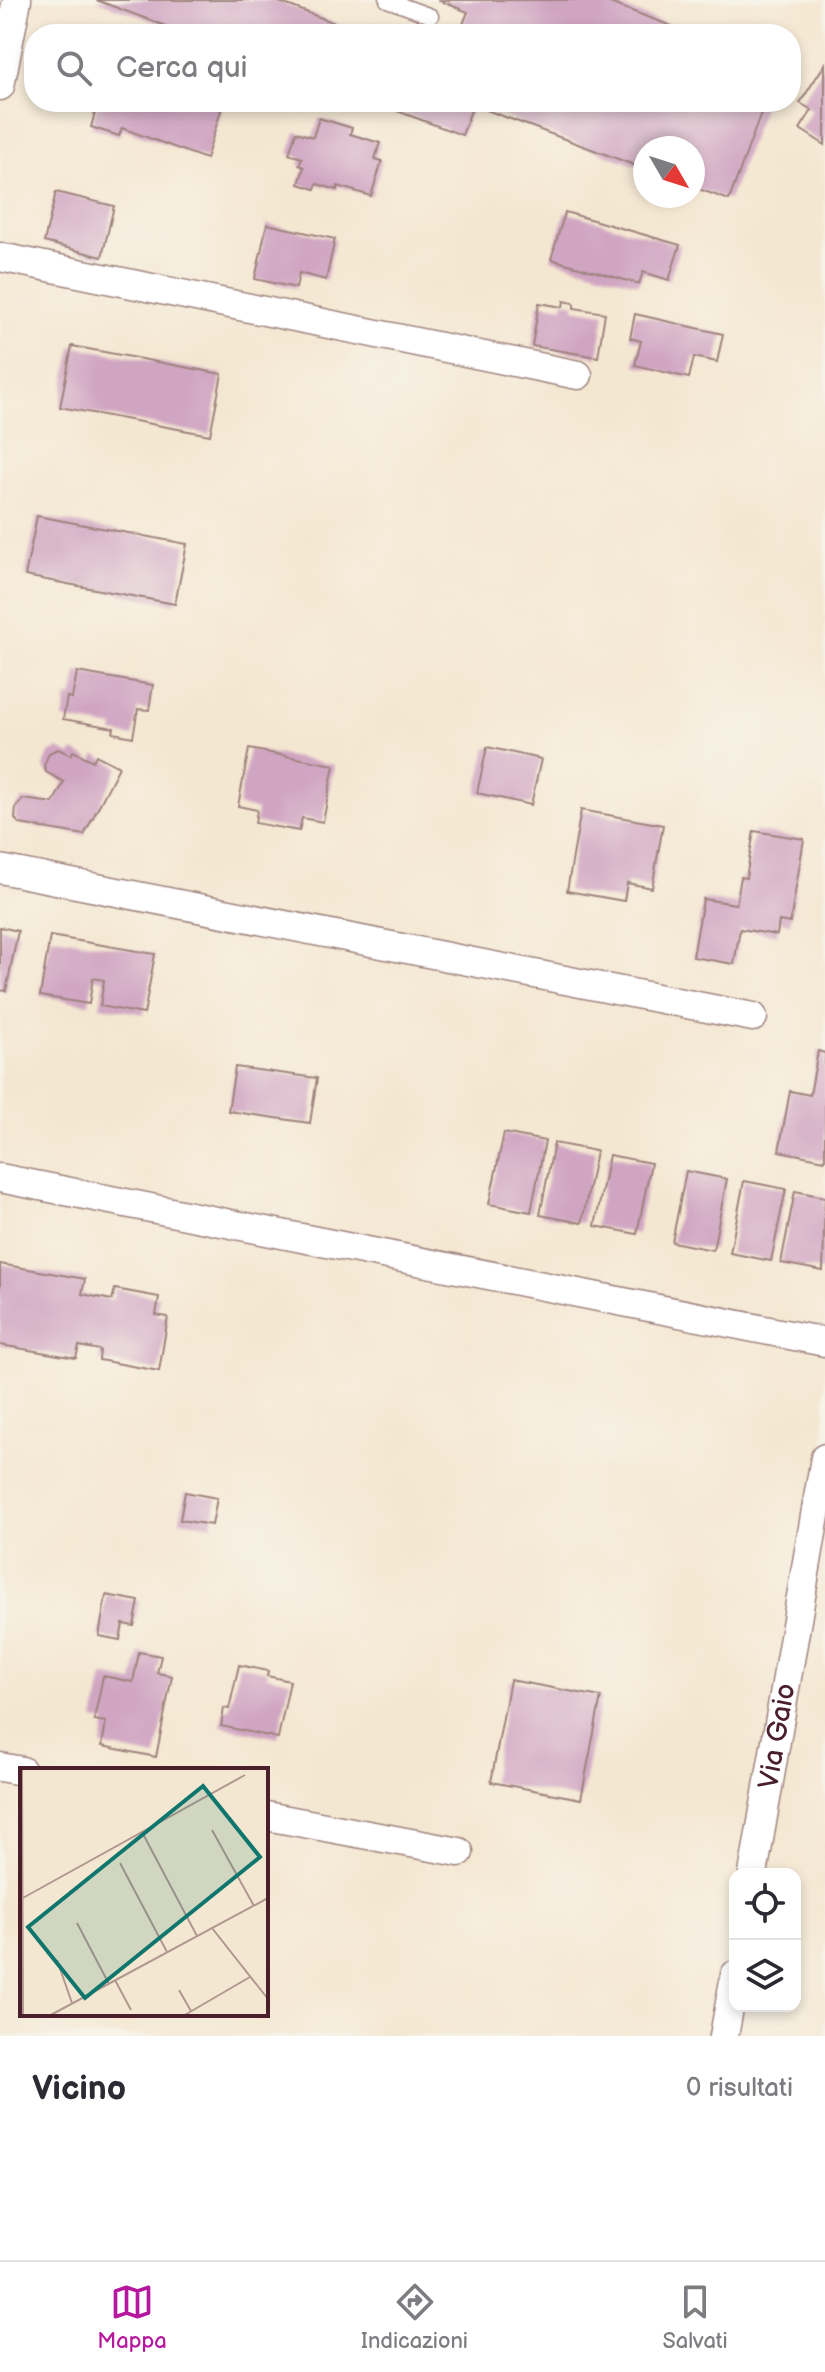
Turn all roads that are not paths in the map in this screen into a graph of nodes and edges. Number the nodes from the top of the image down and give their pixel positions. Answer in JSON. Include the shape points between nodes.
{"nodes":[{"id":1,"x":17,"y":0,"type":"edge"},
{"id":2,"x":387,"y":0,"type":"edge"},
{"id":3,"x":431,"y":16,"type":"dead end"},
{"id":4,"x":0,"y":86,"type":"edge"},
{"id":5,"x":0,"y":257,"type":"edge"},
{"id":6,"x":578,"y":375,"type":"dead end"},
{"id":7,"x":0,"y":869,"type":"edge"},
{"id":8,"x":753,"y":1017,"type":"dead end"},
{"id":9,"x":0,"y":1178,"type":"edge"},
{"id":10,"x":825,"y":1342,"type":"edge"},
{"id":11,"x":825,"y":1458,"type":"edge"},
{"id":12,"x":0,"y":1767,"type":"edge"},
{"id":13,"x":20,"y":1771,"type":"edge"},
{"id":14,"x":268,"y":1816,"type":"edge"},
{"id":15,"x":459,"y":1852,"type":"dead end"},
{"id":16,"x":754,"y":1868,"type":"edge"},
{"id":17,"x":729,"y":2008,"type":"edge"},
{"id":18,"x":724,"y":2036,"type":"edge"}],
"edges":[{"from":1,"to":4,"type":"street"},
{"from":2,"to":3,"type":"lane"},
{"from":5,"to":6,"type":"street"},
{"from":7,"to":8,"type":"street"},
{"from":9,"to":10,"type":"street"},
{"from":11,"to":16,"type":"street","name":"Via Gaio"},
{"from":12,"to":13,"type":"street"},
{"from":14,"to":15,"type":"street"},
{"from":17,"to":18,"type":"street"}]}
